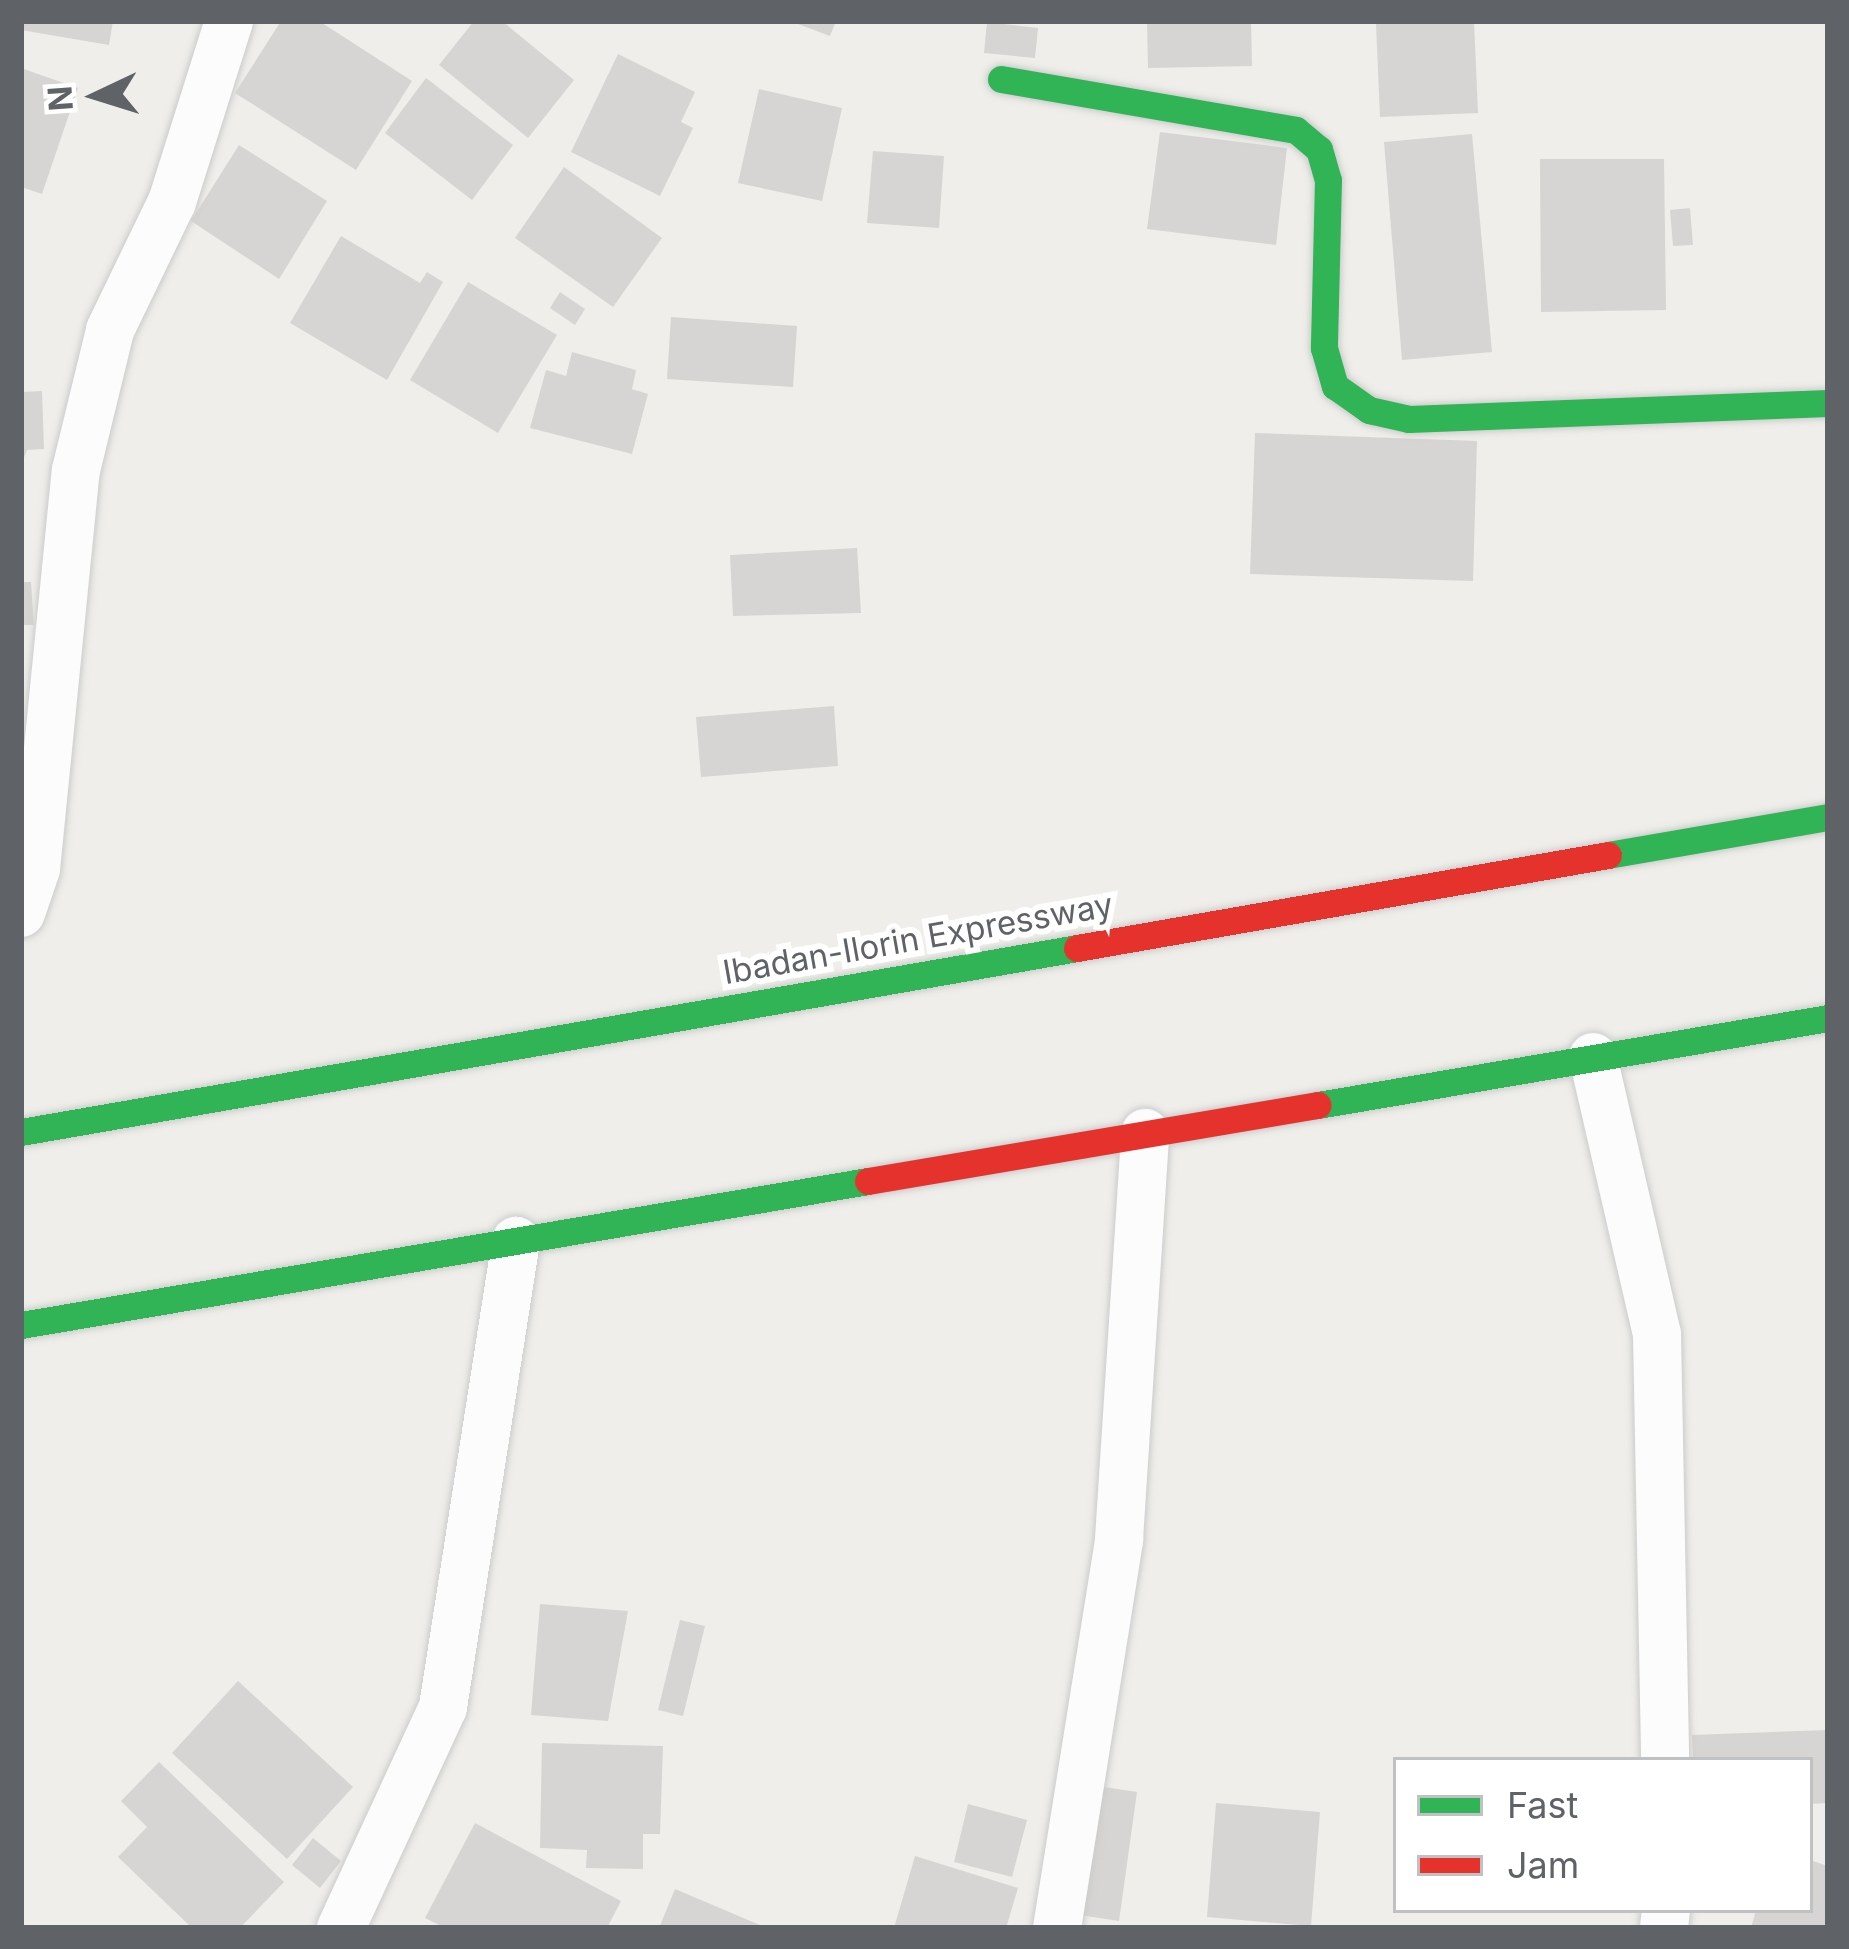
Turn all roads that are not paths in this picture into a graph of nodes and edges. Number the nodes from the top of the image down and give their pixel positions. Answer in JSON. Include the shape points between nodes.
{"nodes":[{"id":1,"x":229,"y":21,"type":"edge"},
{"id":2,"x":1001,"y":79,"type":"dead end"},
{"id":3,"x":1828,"y":403,"type":"edge"},
{"id":4,"x":1828,"y":817,"type":"edge"},
{"id":5,"x":21,"y":913,"type":"edge"},
{"id":6,"x":1828,"y":1018,"type":"edge"},
{"id":7,"x":1593,"y":1058,"type":"junction"},
{"id":8,"x":21,"y":1132,"type":"edge"},
{"id":9,"x":1145,"y":1133,"type":"junction"},
{"id":10,"x":516,"y":1241,"type":"junction"},
{"id":11,"x":21,"y":1325,"type":"edge"},
{"id":12,"x":1665,"y":1757,"type":"edge"},
{"id":13,"x":341,"y":1928,"type":"edge"},
{"id":14,"x":1058,"y":1928,"type":"edge"}],
"edges":[{"from":1,"to":5,"type":"street","via":[[172,202],[110,331],[76,470],[36,869]]},
{"from":2,"to":3,"type":"main road","via":[[1296,130],[1319,148],[1328,180],[1324,348],[1335,386],[1369,410],[1432,419]]},
{"from":4,"to":8,"type":"main road","name":"Ibadan-Ilorin Expressway"},
{"from":6,"to":7,"type":"main road"},
{"from":7,"to":9,"type":"main road"},
{"from":7,"to":12,"type":"street","via":[[1657,1334]]},
{"from":9,"to":10,"type":"main road"},
{"from":9,"to":14,"type":"street","via":[[1119,1539]]},
{"from":10,"to":11,"type":"main road"},
{"from":10,"to":13,"type":"street","via":[[443,1707]]}]}
